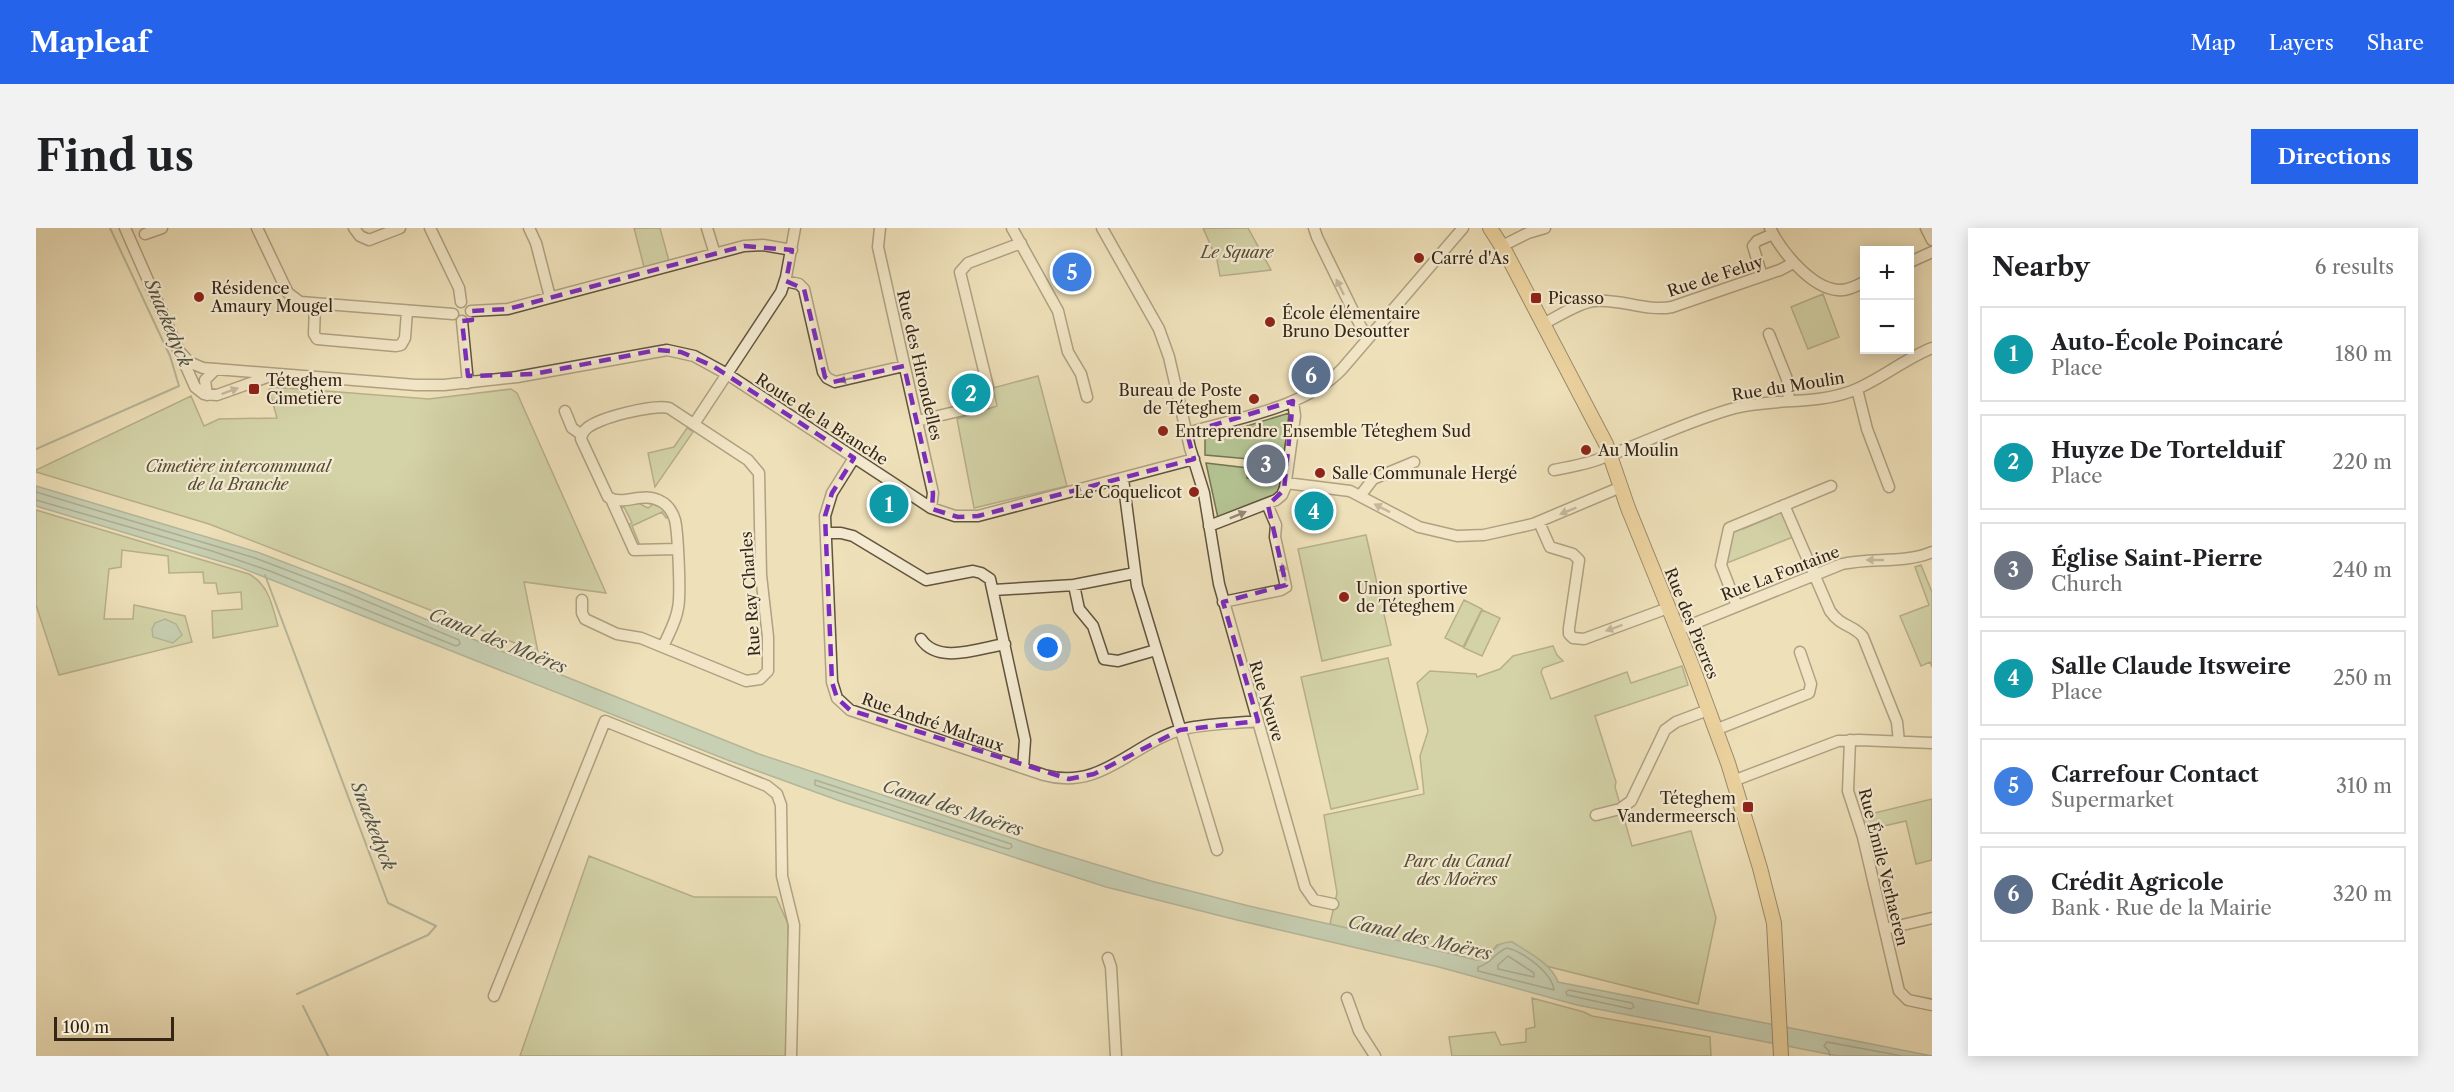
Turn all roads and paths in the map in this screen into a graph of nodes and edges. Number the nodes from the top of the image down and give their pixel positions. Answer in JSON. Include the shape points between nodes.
{"nodes":[{"id":1,"x":125,"y":228,"type":"edge"},
{"id":2,"x":162,"y":228,"type":"edge"},
{"id":3,"x":257,"y":228,"type":"edge"},
{"id":4,"x":354,"y":228,"type":"edge"},
{"id":5,"x":400,"y":228,"type":"edge"},
{"id":6,"x":430,"y":228,"type":"edge"},
{"id":7,"x":529,"y":228,"type":"edge"},
{"id":8,"x":707,"y":228,"type":"edge"},
{"id":9,"x":795,"y":228,"type":"edge"},
{"id":10,"x":880,"y":228,"type":"edge"},
{"id":11,"x":1012,"y":228,"type":"edge"},
{"id":12,"x":1102,"y":228,"type":"edge"},
{"id":13,"x":1314,"y":228,"type":"edge"},
{"id":14,"x":1463,"y":228,"type":"edge"},
{"id":15,"x":1470,"y":228,"type":"edge"},
{"id":16,"x":1490,"y":228,"type":"edge"},
{"id":17,"x":1545,"y":228,"type":"edge"},
{"id":18,"x":1926,"y":228,"type":"edge"},
{"id":19,"x":1772,"y":231,"type":"edge"},
{"id":20,"x":145,"y":234,"type":"dead end"},
{"id":21,"x":1932,"y":240,"type":"edge"},
{"id":22,"x":1020,"y":243,"type":"junction"},
{"id":23,"x":1450,"y":243,"type":"junction"},
{"id":24,"x":1502,"y":246,"type":"junction"},
{"id":25,"x":792,"y":250,"type":"junction"},
{"id":26,"x":1932,"y":252,"type":"edge"},
{"id":27,"x":715,"y":254,"type":"junction"},
{"id":28,"x":1914,"y":260,"type":"edge"},
{"id":29,"x":1793,"y":263,"type":"junction"},
{"id":30,"x":1762,"y":276,"type":"junction"},
{"id":31,"x":785,"y":281,"type":"junction"},
{"id":32,"x":1860,"y":284,"type":"edge"},
{"id":33,"x":550,"y":297,"type":"junction"},
{"id":34,"x":461,"y":302,"type":"junction"},
{"id":35,"x":315,"y":305,"type":"junction"},
{"id":36,"x":407,"y":311,"type":"junction"},
{"id":37,"x":471,"y":311,"type":"junction"},
{"id":38,"x":457,"y":318,"type":"junction"},
{"id":39,"x":1543,"y":324,"type":"junction"},
{"id":40,"x":1768,"y":334,"type":"dead end"},
{"id":41,"x":1369,"y":337,"type":"junction"},
{"id":42,"x":1932,"y":348,"type":"edge"},
{"id":43,"x":178,"y":350,"type":"junction"},
{"id":44,"x":904,"y":366,"type":"junction"},
{"id":45,"x":216,"y":369,"type":"junction"},
{"id":46,"x":277,"y":374,"type":"junction"},
{"id":47,"x":727,"y":374,"type":"junction"},
{"id":48,"x":468,"y":380,"type":"junction"},
{"id":49,"x":1857,"y":389,"type":"junction"},
{"id":50,"x":207,"y":395,"type":"junction"},
{"id":51,"x":1087,"y":397,"type":"dead end"},
{"id":52,"x":1789,"y":400,"type":"junction"},
{"id":53,"x":1293,"y":401,"type":"junction"},
{"id":54,"x":565,"y":411,"type":"dead end"},
{"id":55,"x":917,"y":421,"type":"junction"},
{"id":56,"x":694,"y":424,"type":"junction"},
{"id":57,"x":1187,"y":433,"type":"junction"},
{"id":58,"x":582,"y":435,"type":"junction"},
{"id":59,"x":1610,"y":455,"type":"junction"},
{"id":60,"x":854,"y":458,"type":"junction"},
{"id":61,"x":1194,"y":459,"type":"junction"},
{"id":62,"x":1414,"y":462,"type":"dead end"},
{"id":63,"x":1554,"y":471,"type":"dead end"},
{"id":64,"x":1123,"y":479,"type":"junction"},
{"id":65,"x":1286,"y":483,"type":"junction"},
{"id":66,"x":1831,"y":486,"type":"dead end"},
{"id":67,"x":1621,"y":487,"type":"junction"},
{"id":68,"x":1889,"y":487,"type":"dead end"},
{"id":69,"x":1360,"y":496,"type":"junction"},
{"id":70,"x":611,"y":499,"type":"junction"},
{"id":71,"x":1267,"y":504,"type":"junction"},
{"id":72,"x":1784,"y":505,"type":"junction"},
{"id":73,"x":931,"y":508,"type":"junction"},
{"id":74,"x":1539,"y":522,"type":"junction"},
{"id":75,"x":1209,"y":526,"type":"junction"},
{"id":76,"x":826,"y":534,"type":"junction"},
{"id":77,"x":677,"y":549,"type":"junction"},
{"id":78,"x":1932,"y":552,"type":"edge"},
{"id":79,"x":1135,"y":573,"type":"junction"},
{"id":80,"x":1815,"y":575,"type":"junction"},
{"id":81,"x":1074,"y":585,"type":"junction"},
{"id":82,"x":994,"y":590,"type":"junction"},
{"id":83,"x":582,"y":600,"type":"dead end"},
{"id":84,"x":1224,"y":602,"type":"junction"},
{"id":85,"x":1737,"y":606,"type":"junction"},
{"id":86,"x":1668,"y":608,"type":"junction"},
{"id":87,"x":1678,"y":630,"type":"junction"},
{"id":88,"x":921,"y":639,"type":"dead end"},
{"id":89,"x":1005,"y":644,"type":"junction"},
{"id":90,"x":663,"y":647,"type":"junction"},
{"id":91,"x":1156,"y":650,"type":"junction"},
{"id":92,"x":1800,"y":652,"type":"dead end"},
{"id":93,"x":1708,"y":710,"type":"junction"},
{"id":94,"x":1258,"y":721,"type":"junction"},
{"id":95,"x":1180,"y":730,"type":"junction"},
{"id":96,"x":1716,"y":730,"type":"junction"},
{"id":97,"x":1850,"y":740,"type":"junction"},
{"id":98,"x":1899,"y":742,"type":"junction"},
{"id":99,"x":1932,"y":743,"type":"edge"},
{"id":100,"x":1023,"y":768,"type":"junction"},
{"id":101,"x":1734,"y":781,"type":"junction"},
{"id":102,"x":1596,"y":815,"type":"dead end"},
{"id":103,"x":1218,"y":850,"type":"dead end"},
{"id":104,"x":1333,"y":904,"type":"dead end"},
{"id":105,"x":1932,"y":918,"type":"edge"},
{"id":106,"x":1885,"y":929,"type":"junction"},
{"id":107,"x":1108,"y":958,"type":"dead end"},
{"id":108,"x":494,"y":996,"type":"dead end"},
{"id":109,"x":1347,"y":998,"type":"dead end"},
{"id":110,"x":1932,"y":1005,"type":"edge"},
{"id":111,"x":1781,"y":1054,"type":"edge"},
{"id":112,"x":791,"y":1056,"type":"edge"},
{"id":113,"x":1116,"y":1056,"type":"edge"},
{"id":114,"x":1375,"y":1056,"type":"edge"}],
"edges":[{"from":1,"to":43,"type":"street"},
{"from":2,"to":20,"type":"street"},
{"from":3,"to":35,"type":"street","via":[[288,293],[300,302]]},
{"from":4,"to":5,"type":"street","via":[[362,238],[371,240]]},
{"from":6,"to":34,"type":"street","via":[[459,288]]},
{"from":7,"to":33,"type":"street"},
{"from":8,"to":27,"type":"street"},
{"from":9,"to":25,"type":"street"},
{"from":10,"to":44,"type":"street","name":"Rue des Hirondelles","via":[[878,247]]},
{"from":11,"to":22,"type":"street"},
{"from":12,"to":57,"type":"street","name":"Rue Neuve","via":[[1160,333],[1173,369]]},
{"from":41,"to":13,"type":"street","one_way":true},
{"from":14,"to":23,"type":"street"},
{"from":15,"to":23,"type":"street"},
{"from":16,"to":24,"type":"main road","name":"Rue des Pierres"},
{"from":17,"to":24,"type":"street"},
{"from":18,"to":21,"type":"street"},
{"from":19,"to":29,"type":"street","name":"Rue de Feluy"},
{"from":19,"to":30,"type":"street","via":[[1753,246]]},
{"from":22,"to":51,"type":"street","via":[[1058,311],[1068,352],[1081,374]]},
{"from":22,"to":55,"type":"street","via":[[968,262],[960,272],[988,387],[985,401],[976,407]]},
{"from":23,"to":41,"type":"street"},
{"from":24,"to":39,"type":"main road","name":"Rue des Pierres"},
{"from":25,"to":27,"type":"street","via":[[752,245]]},
{"from":25,"to":31,"type":"street"},
{"from":26,"to":28,"type":"street"},
{"from":27,"to":33,"type":"street"},
{"from":29,"to":30,"type":"street","name":"Rue de Feluy"},
{"from":29,"to":32,"type":"street","name":"Rue de Feluy","via":[[1832,289],[1846,290]]},
{"from":30,"to":39,"type":"street","name":"Rue de Feluy","via":[[1669,308],[1591,302]]},
{"from":44,"to":31,"type":"street","one_way":true,"via":[[835,382],[827,378],[804,289]]},
{"from":31,"to":47,"type":"street"},
{"from":33,"to":37,"type":"street","via":[[504,310]]},
{"from":34,"to":37,"type":"street"},
{"from":34,"to":38,"type":"street","via":[[454,306]]},
{"from":35,"to":36,"type":"street"},
{"from":35,"to":36,"type":"street","via":[[317,339],[364,344],[401,345]]},
{"from":36,"to":38,"type":"street"},
{"from":37,"to":38,"type":"street","via":[[469,318]]},
{"from":38,"to":48,"type":"street"},
{"from":39,"to":59,"type":"main road","name":"Rue des Pierres"},
{"from":40,"to":52,"type":"street","via":[[1787,379]]},
{"from":41,"to":53,"type":"street","via":[[1330,381]]},
{"from":42,"to":49,"type":"street","name":"Rue du Moulin"},
{"from":43,"to":45,"type":"street","name":"Route de la Branche","via":[[195,365]]},
{"from":43,"to":50,"type":"street","via":[[195,387]]},
{"from":44,"to":55,"type":"street","name":"Rue des Hirondelles"},
{"from":45,"to":46,"type":"street","name":"Route de la Branche"},
{"from":45,"to":50,"type":"street","via":[[204,382]]},
{"from":46,"to":48,"type":"street","name":"Route de la Branche","via":[[421,385]]},
{"from":50,"to":46,"type":"street","name":"Route de la Branche","one_way":true},
{"from":47,"to":48,"type":"street","name":"Route de la Branche","via":[[694,356],[667,350],[534,374]]},
{"from":47,"to":56,"type":"street"},
{"from":47,"to":60,"type":"street","name":"Route de la Branche"},
{"from":49,"to":52,"type":"street","name":"Rue du Moulin","via":[[1826,398]]},
{"from":49,"to":68,"type":"street"},
{"from":52,"to":59,"type":"street","name":"Rue du Moulin","via":[[1727,411]]},
{"from":53,"to":57,"type":"street"},
{"from":53,"to":65,"type":"street","via":[[1295,416]]},
{"from":54,"to":58,"type":"street","via":[[572,428]]},
{"from":55,"to":73,"type":"street","name":"Rue des Hirondelles","via":[[934,496]]},
{"from":56,"to":58,"type":"street","name":"Rue Ray Charles","via":[[669,408],[659,407],[607,418]]},
{"from":56,"to":90,"type":"street","name":"Rue Ray Charles","via":[[752,463],[760,476],[761,575],[768,669],[760,680],[746,681]]},
{"from":57,"to":61,"type":"street","name":"Rue Neuve"},
{"from":58,"to":70,"type":"street","via":[[582,443]]},
{"from":59,"to":63,"type":"street","name":"Rue du Moulin"},
{"from":59,"to":67,"type":"main road","name":"Rue des Pierres"},
{"from":60,"to":73,"type":"street","name":"Route de la Branche"},
{"from":60,"to":76,"type":"street","name":"Rue André Malraux","via":[[828,499]]},
{"from":61,"to":64,"type":"street","name":"Route de la Branche"},
{"from":61,"to":75,"type":"street","name":"Rue Neuve"},
{"from":62,"to":69,"type":"street","via":[[1372,478]]},
{"from":64,"to":73,"type":"street","name":"Route de la Branche","via":[[975,517],[955,516]]},
{"from":64,"to":79,"type":"street"},
{"from":65,"to":69,"type":"street","via":[[1346,490]]},
{"from":65,"to":71,"type":"street","via":[[1281,497]]},
{"from":66,"to":72,"type":"street"},
{"from":67,"to":74,"type":"street","one_way":true},
{"from":67,"to":86,"type":"main road","name":"Rue des Pierres"},
{"from":74,"to":69,"type":"street","one_way":true,"via":[[1484,535],[1454,536],[1419,527]]},
{"from":70,"to":77,"type":"street","via":[[634,550]]},
{"from":70,"to":77,"type":"street","via":[[644,496],[664,503],[675,522]]},
{"from":75,"to":71,"type":"street","one_way":true},
{"from":84,"to":71,"type":"street","one_way":true,"via":[[1286,587],[1276,525]]},
{"from":72,"to":80,"type":"street"},
{"from":72,"to":85,"type":"street","via":[[1728,529],[1721,565]]},
{"from":86,"to":74,"type":"street","one_way":true,"via":[[1584,639],[1573,638],[1569,628],[1579,560],[1550,547]]},
{"from":75,"to":84,"type":"street","name":"Rue Neuve"},
{"from":76,"to":82,"type":"street","via":[[853,536],[926,580],[981,573],[990,579]]},
{"from":76,"to":100,"type":"street","name":"Rue André Malraux","via":[[832,682],[839,701],[858,714]]},
{"from":77,"to":90,"type":"street","via":[[679,606]]},
{"from":78,"to":80,"type":"street","name":"Rue La Fontaine","one_way":true,"via":[[1905,560],[1856,561]]},
{"from":79,"to":81,"type":"street"},
{"from":79,"to":91,"type":"street"},
{"from":80,"to":85,"type":"street","name":"Rue La Fontaine"},
{"from":80,"to":98,"type":"street","via":[[1835,618],[1863,637],[1897,722]]},
{"from":81,"to":82,"type":"street"},
{"from":81,"to":91,"type":"street","via":[[1079,609],[1093,626],[1104,659],[1118,661]]},
{"from":82,"to":89,"type":"street"},
{"from":83,"to":90,"type":"street","name":"Rue Ray Charles","via":[[583,616],[588,622]]},
{"from":84,"to":94,"type":"street","name":"Rue Neuve"},
{"from":85,"to":87,"type":"street","name":"Rue La Fontaine"},
{"from":86,"to":87,"type":"main road","name":"Rue des Pierres"},
{"from":87,"to":93,"type":"main road","name":"Rue des Pierres"},
{"from":88,"to":89,"type":"street","via":[[932,650],[947,653]]},
{"from":89,"to":100,"type":"street","via":[[1026,743]]},
{"from":91,"to":95,"type":"street"},
{"from":92,"to":96,"type":"street","via":[[1811,684],[1809,693]]},
{"from":93,"to":96,"type":"main road","name":"Rue des Pierres"},
{"from":93,"to":102,"type":"street","via":[[1665,730],[1631,801],[1620,809]]},
{"from":94,"to":95,"type":"street","name":"Rue André Malraux"},
{"from":94,"to":104,"type":"street","name":"Rue Neuve","via":[[1308,894],[1317,901]]},
{"from":95,"to":100,"type":"street","name":"Rue André Malraux","via":[[1081,778],[1057,778]]},
{"from":95,"to":103,"type":"street"},
{"from":96,"to":101,"type":"main road","name":"Rue des Pierres"},
{"from":97,"to":98,"type":"street"},
{"from":97,"to":101,"type":"street","via":[[1826,745]]},
{"from":97,"to":106,"type":"street","name":"Rue Émile Verhaeren","via":[[1848,791]]},
{"from":98,"to":99,"type":"street"},
{"from":101,"to":111,"type":"main road","name":"Rue des Pierres","via":[[1773,916]]},
{"from":105,"to":106,"type":"street"},
{"from":106,"to":110,"type":"street","name":"Rue Émile Verhaeren","via":[[1899,991],[1906,999]]},
{"from":107,"to":113,"type":"street"},
{"from":108,"to":112,"type":"street","via":[[605,722],[766,786],[779,796],[782,876],[794,925]]},
{"from":109,"to":114,"type":"street","via":[[1359,1031]]}]}
